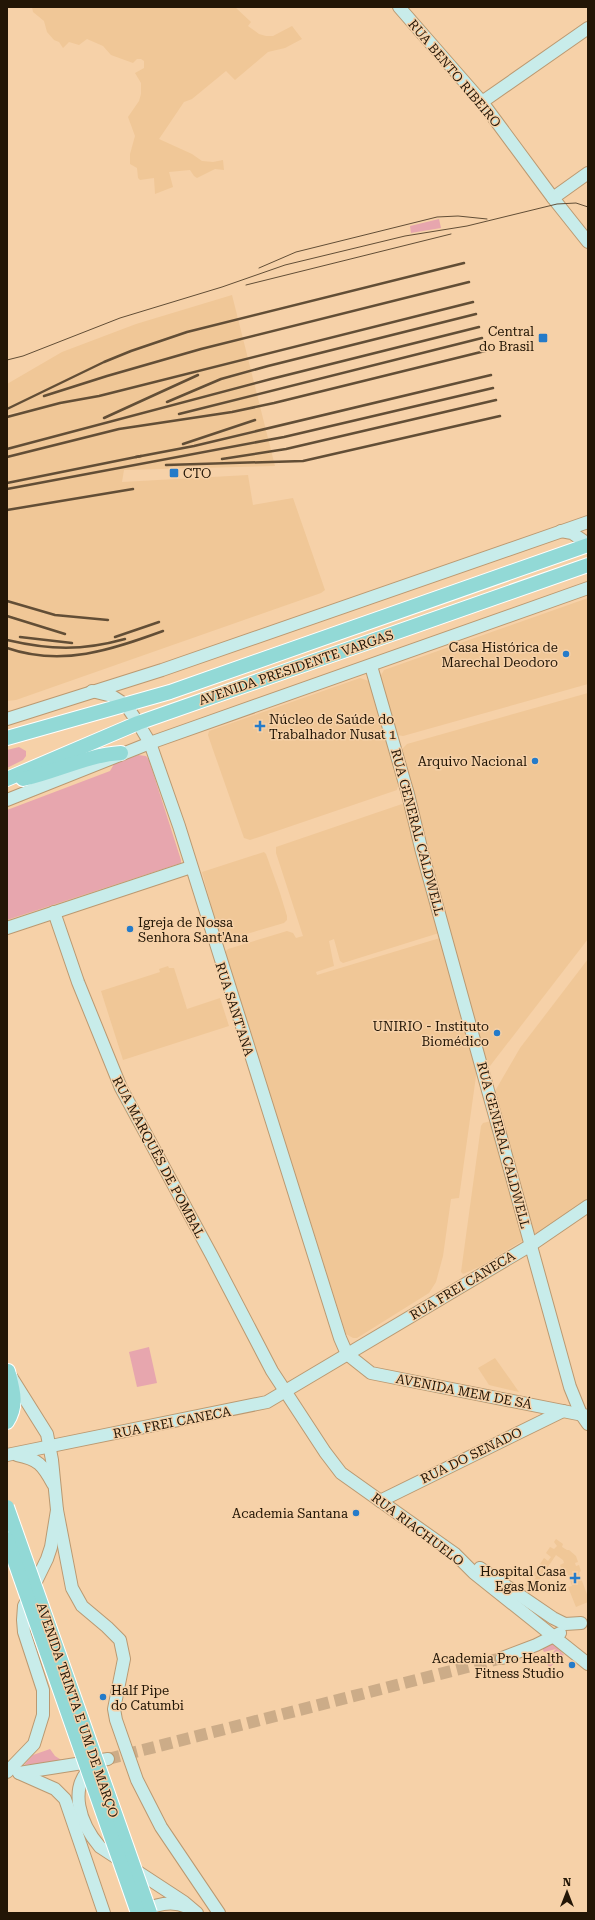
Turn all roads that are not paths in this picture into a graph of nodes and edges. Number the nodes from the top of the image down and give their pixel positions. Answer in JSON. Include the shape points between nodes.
{"nodes":[{"id":1,"x":398,"y":7,"type":"edge"},
{"id":2,"x":588,"y":28,"type":"edge"},
{"id":3,"x":482,"y":102,"type":"junction"},
{"id":4,"x":588,"y":173,"type":"edge"},
{"id":5,"x":553,"y":198,"type":"junction"},
{"id":6,"x":588,"y":242,"type":"edge"},
{"id":7,"x":588,"y":522,"type":"edge"},
{"id":8,"x":561,"y":531,"type":"junction"},
{"id":9,"x":588,"y":545,"type":"edge"},
{"id":10,"x":588,"y":565,"type":"edge"},
{"id":11,"x":588,"y":588,"type":"edge"},
{"id":12,"x":371,"y":666,"type":"junction"},
{"id":13,"x":232,"y":670,"type":"junction"},
{"id":14,"x":273,"y":675,"type":"junction"},
{"id":15,"x":92,"y":691,"type":"junction"},
{"id":16,"x":126,"y":705,"type":"junction"},
{"id":17,"x":13,"y":714,"type":"edge"},
{"id":18,"x":7,"y":719,"type":"edge"},
{"id":19,"x":138,"y":723,"type":"junction"},
{"id":20,"x":7,"y":738,"type":"edge"},
{"id":21,"x":150,"y":743,"type":"junction"},
{"id":22,"x":121,"y":753,"type":"junction"},
{"id":23,"x":7,"y":781,"type":"edge"},
{"id":24,"x":7,"y":800,"type":"edge"},
{"id":25,"x":191,"y":867,"type":"junction"},
{"id":26,"x":54,"y":912,"type":"junction"},
{"id":27,"x":7,"y":928,"type":"edge"},
{"id":28,"x":588,"y":1206,"type":"edge"},
{"id":29,"x":531,"y":1245,"type":"junction"},
{"id":30,"x":347,"y":1354,"type":"junction"},
{"id":31,"x":8,"y":1370,"type":"edge"},
{"id":32,"x":285,"y":1392,"type":"junction"},
{"id":33,"x":563,"y":1411,"type":"junction"},
{"id":34,"x":586,"y":1415,"type":"edge"},
{"id":35,"x":7,"y":1422,"type":"edge"},
{"id":36,"x":50,"y":1446,"type":"junction"},
{"id":37,"x":8,"y":1454,"type":"edge"},
{"id":38,"x":56,"y":1488,"type":"junction"},
{"id":39,"x":380,"y":1501,"type":"junction"},
{"id":40,"x":7,"y":1507,"type":"edge"},
{"id":41,"x":57,"y":1510,"type":"junction"},
{"id":42,"x":7,"y":1539,"type":"edge"},
{"id":43,"x":455,"y":1554,"type":"junction"},
{"id":44,"x":584,"y":1622,"type":"edge"},
{"id":45,"x":553,"y":1636,"type":"junction"},
{"id":46,"x":502,"y":1658,"type":"tunnel mouth"},
{"id":47,"x":588,"y":1664,"type":"edge"},
{"id":48,"x":11,"y":1773,"type":"edge"},
{"id":49,"x":196,"y":1912,"type":"edge"},
{"id":50,"x":104,"y":1913,"type":"edge"},
{"id":51,"x":139,"y":1913,"type":"edge"},
{"id":52,"x":150,"y":1913,"type":"edge"},
{"id":53,"x":218,"y":1913,"type":"edge"}],
"edges":[{"from":1,"to":3,"type":"main road","name":"RUA BENTO RIBEIRO"},
{"from":2,"to":3,"type":"main road"},
{"from":3,"to":5,"type":"main road","name":"RUA BENTO RIBEIRO"},
{"from":4,"to":5,"type":"main road"},
{"from":5,"to":6,"type":"main road","name":"RUA BENTO RIBEIRO"},
{"from":7,"to":8,"type":"main road"},
{"from":8,"to":9,"type":"main road","via":[[572,533]]},
{"from":8,"to":15,"type":"main road","via":[[166,668]]},
{"from":9,"to":13,"type":"main road","name":"AVENIDA PRESIDENTE VARGAS"},
{"from":10,"to":14,"type":"main road","name":"AVENIDA PRESIDENTE VARGAS"},
{"from":11,"to":12,"type":"main road","name":"AVENIDA PRESIDENTE VARGAS"},
{"from":12,"to":21,"type":"main road","name":"AVENIDA PRESIDENTE VARGAS"},
{"from":12,"to":29,"type":"main road","name":"RUA GENERAL CALDWELL"},
{"from":13,"to":14,"type":"main road"},
{"from":13,"to":16,"type":"main road","name":"AVENIDA PRESIDENTE VARGAS"},
{"from":14,"to":19,"type":"main road","name":"AVENIDA PRESIDENTE VARGAS"},
{"from":15,"to":16,"type":"main road","name":"RUA SANT'ANA","via":[[112,696]]},
{"from":15,"to":17,"type":"main road"},
{"from":16,"to":19,"type":"main road","name":"RUA SANT'ANA"},
{"from":16,"to":20,"type":"main road","name":"AVENIDA PRESIDENTE VARGAS"},
{"from":17,"to":18,"type":"main road"},
{"from":19,"to":21,"type":"main road","name":"RUA SANT'ANA"},
{"from":19,"to":23,"type":"main road","name":"AVENIDA PRESIDENTE VARGAS"},
{"from":21,"to":22,"type":"main road","name":"AVENIDA PRESIDENTE VARGAS"},
{"from":21,"to":25,"type":"main road","name":"RUA SANT'ANA"},
{"from":22,"to":23,"type":"main road","via":[[98,756],[47,774]]},
{"from":22,"to":24,"type":"main road","name":"AVENIDA PRESIDENTE VARGAS"},
{"from":25,"to":26,"type":"main road"},
{"from":25,"to":30,"type":"main road","name":"RUA SANT'ANA"},
{"from":26,"to":27,"type":"main road"},
{"from":26,"to":32,"type":"main road","name":"RUA MARQUÊS DE POMBAL","via":[[78,982],[121,1088]]},
{"from":28,"to":29,"type":"main road","name":"RUA FREI CANECA"},
{"from":29,"to":30,"type":"main road","name":"RUA FREI CANECA"},
{"from":29,"to":34,"type":"main road","name":"RUA GENERAL CALDWELL","via":[[570,1387]]},
{"from":30,"to":32,"type":"main road","name":"RUA FREI CANECA"},
{"from":30,"to":33,"type":"main road","name":"AVENIDA MEM DE SÁ","via":[[371,1373]]},
{"from":31,"to":35,"type":"main road","via":[[15,1400]]},
{"from":31,"to":36,"type":"main road","via":[[46,1429]]},
{"from":32,"to":36,"type":"main road","name":"RUA FREI CANECA","via":[[267,1402]]},
{"from":32,"to":39,"type":"main road","name":"RUA RIACHUELO","via":[[332,1462],[341,1472]]},
{"from":33,"to":34,"type":"main road","name":"AVENIDA MEM DE SÁ"},
{"from":33,"to":39,"type":"main road","name":"RUA DO SENADO"},
{"from":36,"to":37,"type":"main road","name":"RUA FREI CANECA"},
{"from":36,"to":38,"type":"main road"},
{"from":37,"to":38,"type":"main road","via":[[32,1458],[39,1462]]},
{"from":38,"to":41,"type":"main road"},
{"from":39,"to":43,"type":"main road","name":"RUA RIACHUELO"},
{"from":40,"to":52,"type":"main road","name":"AVENIDA TRINTA E UM DE MARÇO","bridge":true},
{"from":41,"to":48,"type":"main road","via":[[52,1547],[24,1606],[23,1620],[24,1632],[43,1690],[43,1715],[34,1744]]},
{"from":41,"to":53,"type":"main road","via":[[76,1597],[122,1644],[124,1659],[114,1709],[137,1780],[161,1827]]},
{"from":42,"to":51,"type":"main road","name":"AVENIDA TRINTA E UM DE MARÇO","bridge":true},
{"from":43,"to":44,"type":"main road","via":[[553,1618],[565,1624]]},
{"from":43,"to":45,"type":"main road","name":"RUA RIACHUELO"},
{"from":44,"to":45,"type":"main road"},
{"from":45,"to":46,"type":"main road"},
{"from":45,"to":47,"type":"main road","name":"RUA RIACHUELO"},
{"from":48,"to":49,"type":"main road","via":[[105,1760],[85,1773],[80,1785],[79,1810],[86,1828],[100,1847]]},
{"from":48,"to":50,"type":"main road","via":[[55,1789],[65,1799]]},
{"from":49,"to":51,"type":"main road","via":[[185,1906],[162,1903]]}]}
